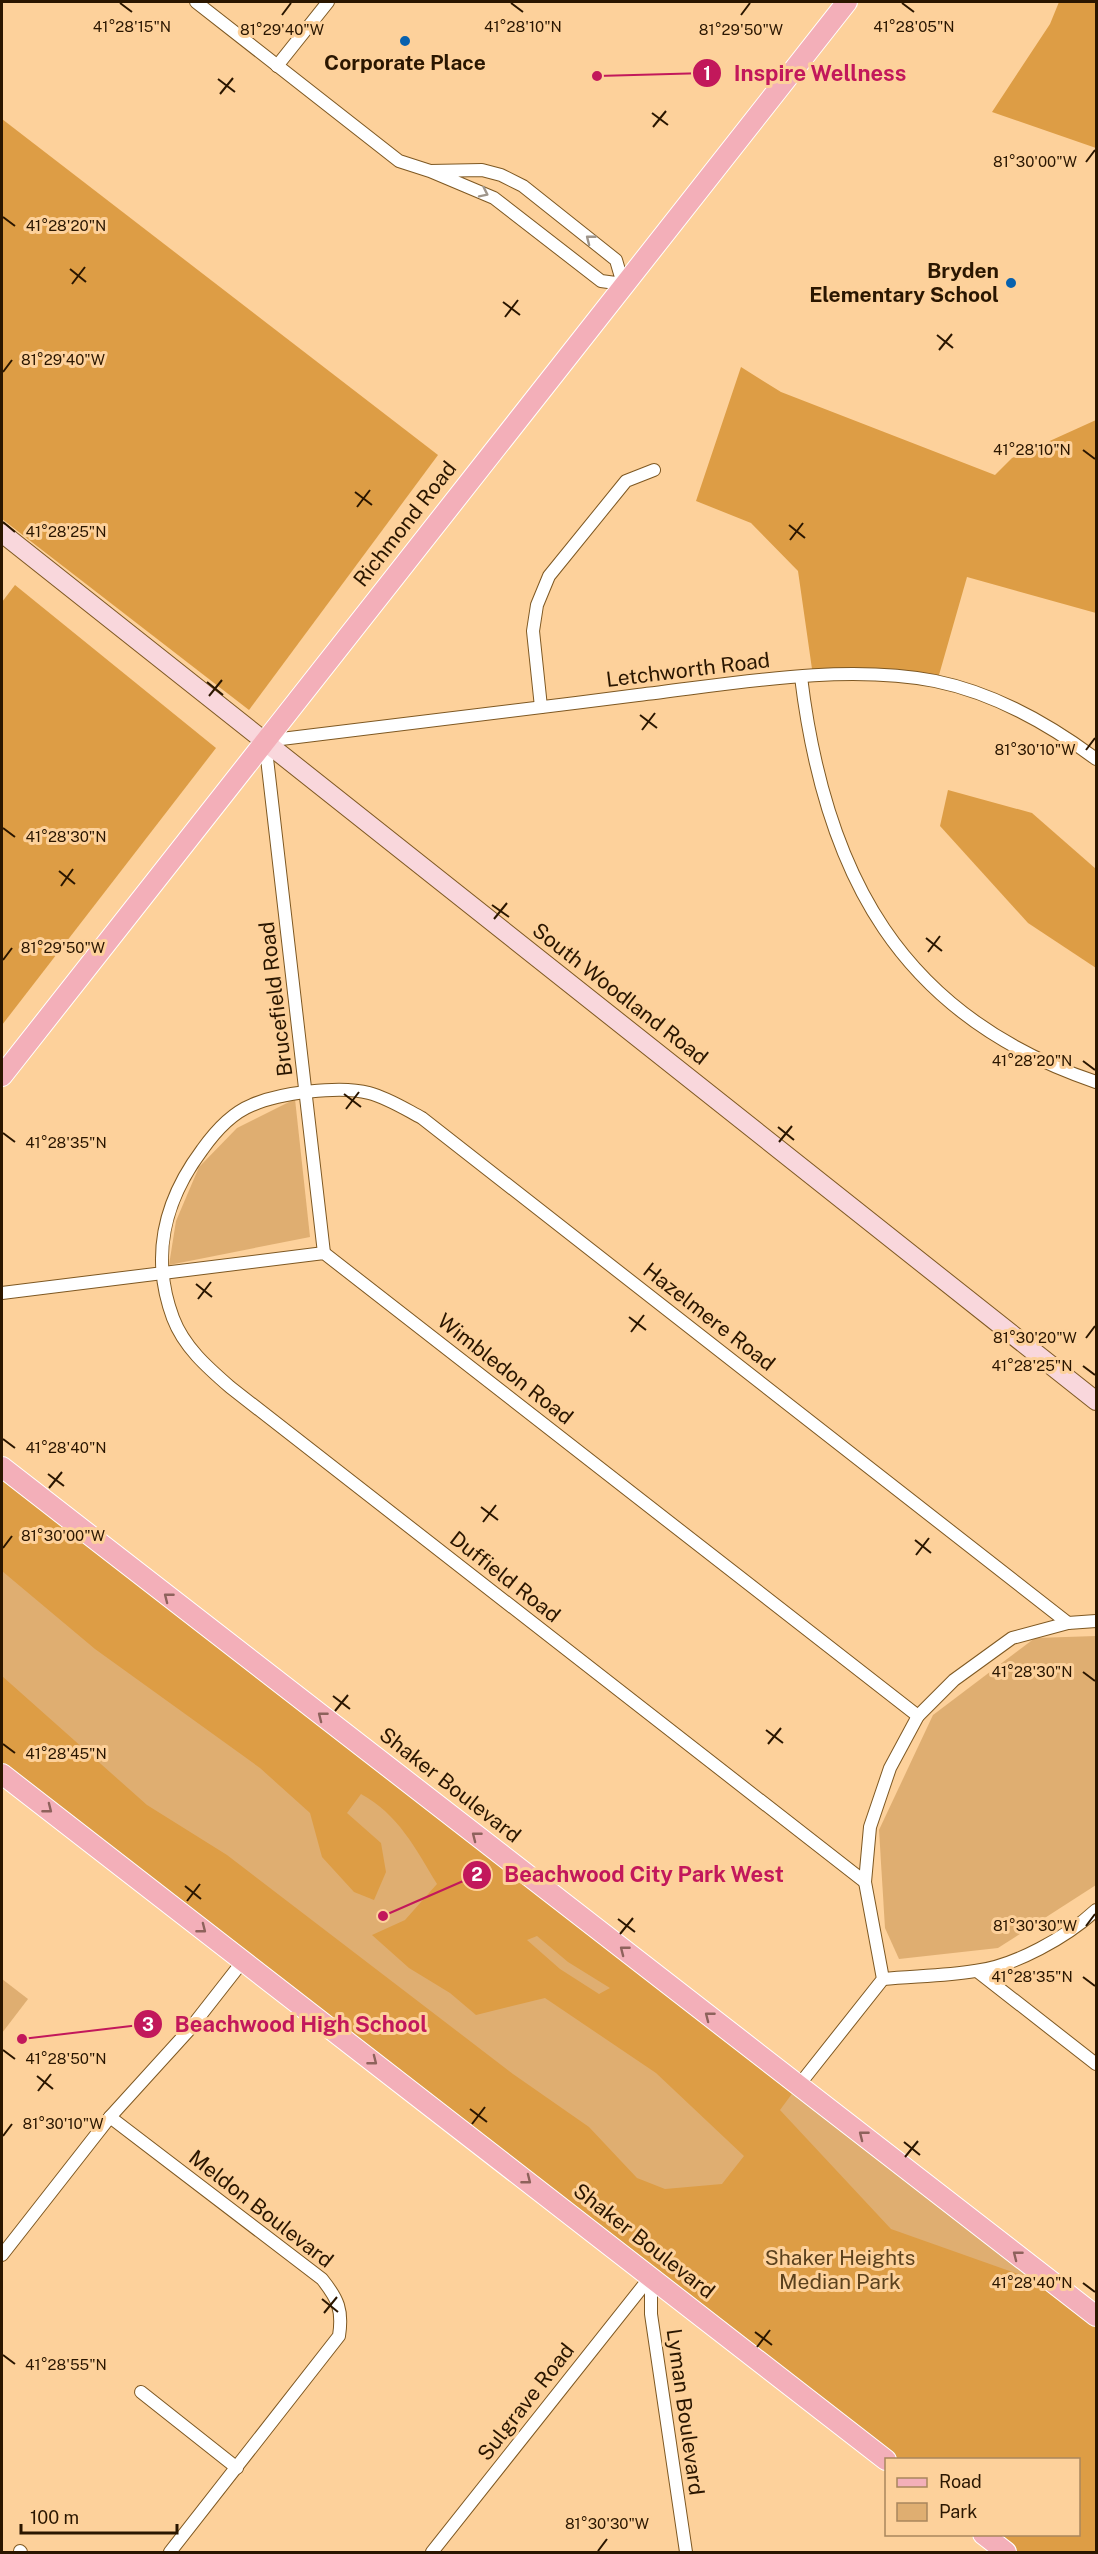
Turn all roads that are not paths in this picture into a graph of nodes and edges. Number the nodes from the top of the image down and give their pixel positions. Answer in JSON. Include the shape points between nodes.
{"nodes":[{"id":1,"x":196,"y":2,"type":"edge"},
{"id":2,"x":328,"y":2,"type":"edge"},
{"id":3,"x":846,"y":2,"type":"edge"},
{"id":4,"x":277,"y":66,"type":"junction"},
{"id":5,"x":430,"y":171,"type":"junction"},
{"id":6,"x":623,"y":284,"type":"junction"},
{"id":7,"x":654,"y":470,"type":"dead end"},
{"id":8,"x":4,"y":539,"type":"edge"},
{"id":9,"x":801,"y":677,"type":"junction"},
{"id":10,"x":541,"y":707,"type":"junction"},
{"id":11,"x":265,"y":741,"type":"junction"},
{"id":12,"x":1096,"y":759,"type":"edge"},
{"id":13,"x":2,"y":1076,"type":"edge"},
{"id":14,"x":1096,"y":1082,"type":"edge"},
{"id":15,"x":306,"y":1091,"type":"junction"},
{"id":16,"x":324,"y":1253,"type":"junction"},
{"id":17,"x":162,"y":1272,"type":"junction"},
{"id":18,"x":2,"y":1293,"type":"edge"},
{"id":19,"x":1096,"y":1401,"type":"edge"},
{"id":20,"x":2,"y":1467,"type":"edge"},
{"id":21,"x":1096,"y":1621,"type":"edge"},
{"id":22,"x":1068,"y":1623,"type":"junction"},
{"id":23,"x":918,"y":1716,"type":"junction"},
{"id":24,"x":2,"y":1774,"type":"edge"},
{"id":25,"x":866,"y":1882,"type":"junction"},
{"id":26,"x":1096,"y":1910,"type":"edge"},
{"id":27,"x":243,"y":1961,"type":"junction"},
{"id":28,"x":977,"y":1971,"type":"junction"},
{"id":29,"x":883,"y":1979,"type":"junction"},
{"id":30,"x":1096,"y":2064,"type":"edge"},
{"id":31,"x":799,"y":2085,"type":"junction"},
{"id":32,"x":110,"y":2117,"type":"junction"},
{"id":33,"x":2,"y":2255,"type":"edge"},
{"id":34,"x":651,"y":2276,"type":"junction"},
{"id":35,"x":1096,"y":2316,"type":"edge"},
{"id":36,"x":141,"y":2392,"type":"dead end"},
{"id":37,"x":885,"y":2459,"type":"edge"},
{"id":38,"x":237,"y":2468,"type":"junction"},
{"id":39,"x":984,"y":2536,"type":"edge"},
{"id":40,"x":686,"y":2551,"type":"edge"},
{"id":41,"x":170,"y":2553,"type":"edge"},
{"id":42,"x":432,"y":2553,"type":"edge"},
{"id":43,"x":1006,"y":2553,"type":"edge"}],
"edges":[{"from":1,"to":4,"type":"street"},
{"from":2,"to":4,"type":"street"},
{"from":3,"to":6,"type":"main road","name":"Richmond Road"},
{"from":4,"to":5,"type":"street","via":[[399,161]]},
{"from":5,"to":6,"type":"street","one_way":true,"via":[[494,198],[601,280]]},
{"from":6,"to":5,"type":"street","one_way":true,"via":[[616,260],[523,186],[482,170]]},
{"from":6,"to":11,"type":"main road","name":"Richmond Road"},
{"from":7,"to":10,"type":"street","via":[[626,481],[549,576],[537,605],[533,631]]},
{"from":8,"to":11,"type":"street","name":"South Woodland Road"},
{"from":9,"to":10,"type":"street","name":"Letchworth Road"},
{"from":9,"to":12,"type":"street","name":"Letchworth Road","via":[[849,673],[937,682],[1029,715]]},
{"from":9,"to":14,"type":"street","via":[[812,750],[837,837],[868,902],[896,945],[932,986],[988,1032],[1061,1070]]},
{"from":10,"to":11,"type":"street","name":"Letchworth Road"},
{"from":11,"to":13,"type":"main road","name":"Richmond Road"},
{"from":11,"to":15,"type":"street","name":"Brucefield Road"},
{"from":11,"to":19,"type":"street","name":"South Woodland Road"},
{"from":15,"to":16,"type":"street","name":"Brucefield Road"},
{"from":15,"to":17,"type":"street","name":"Hazelmere Road","via":[[251,1105],[216,1130],[187,1171],[171,1203],[164,1228]]},
{"from":15,"to":22,"type":"street","name":"Hazelmere Road","via":[[365,1092],[422,1118]]},
{"from":16,"to":17,"type":"street"},
{"from":16,"to":23,"type":"street","name":"Wimbledon Road"},
{"from":17,"to":18,"type":"street"},
{"from":17,"to":25,"type":"street","name":"Duffield Road","via":[[173,1318],[184,1338],[200,1360],[230,1388]]},
{"from":31,"to":20,"type":"main road","name":"Shaker Boulevard","one_way":true},
{"from":21,"to":22,"type":"street"},
{"from":22,"to":23,"type":"street","via":[[1012,1638],[954,1680]]},
{"from":23,"to":25,"type":"street","via":[[890,1768],[870,1827]]},
{"from":24,"to":27,"type":"main road","name":"Shaker Boulevard","one_way":true},
{"from":25,"to":29,"type":"street"},
{"from":26,"to":28,"type":"street","via":[[1077,1928],[1030,1954]]},
{"from":27,"to":32,"type":"street","via":[[189,2030]]},
{"from":27,"to":34,"type":"main road","name":"Shaker Boulevard","one_way":true},
{"from":28,"to":29,"type":"street"},
{"from":28,"to":30,"type":"street"},
{"from":29,"to":31,"type":"street"},
{"from":35,"to":31,"type":"main road","name":"Shaker Boulevard","one_way":true},
{"from":32,"to":33,"type":"street"},
{"from":32,"to":38,"type":"street","name":"Meldon Boulevard","via":[[322,2279],[334,2295],[342,2317],[339,2336]]},
{"from":34,"to":37,"type":"main road","name":"Shaker Boulevard"},
{"from":34,"to":40,"type":"street","name":"Lyman Boulevard","via":[[651,2314]]},
{"from":34,"to":42,"type":"street","name":"Sulgrave Road"},
{"from":36,"to":38,"type":"street"},
{"from":38,"to":41,"type":"street","name":"Meldon Boulevard"},
{"from":39,"to":43,"type":"main road"}]}
